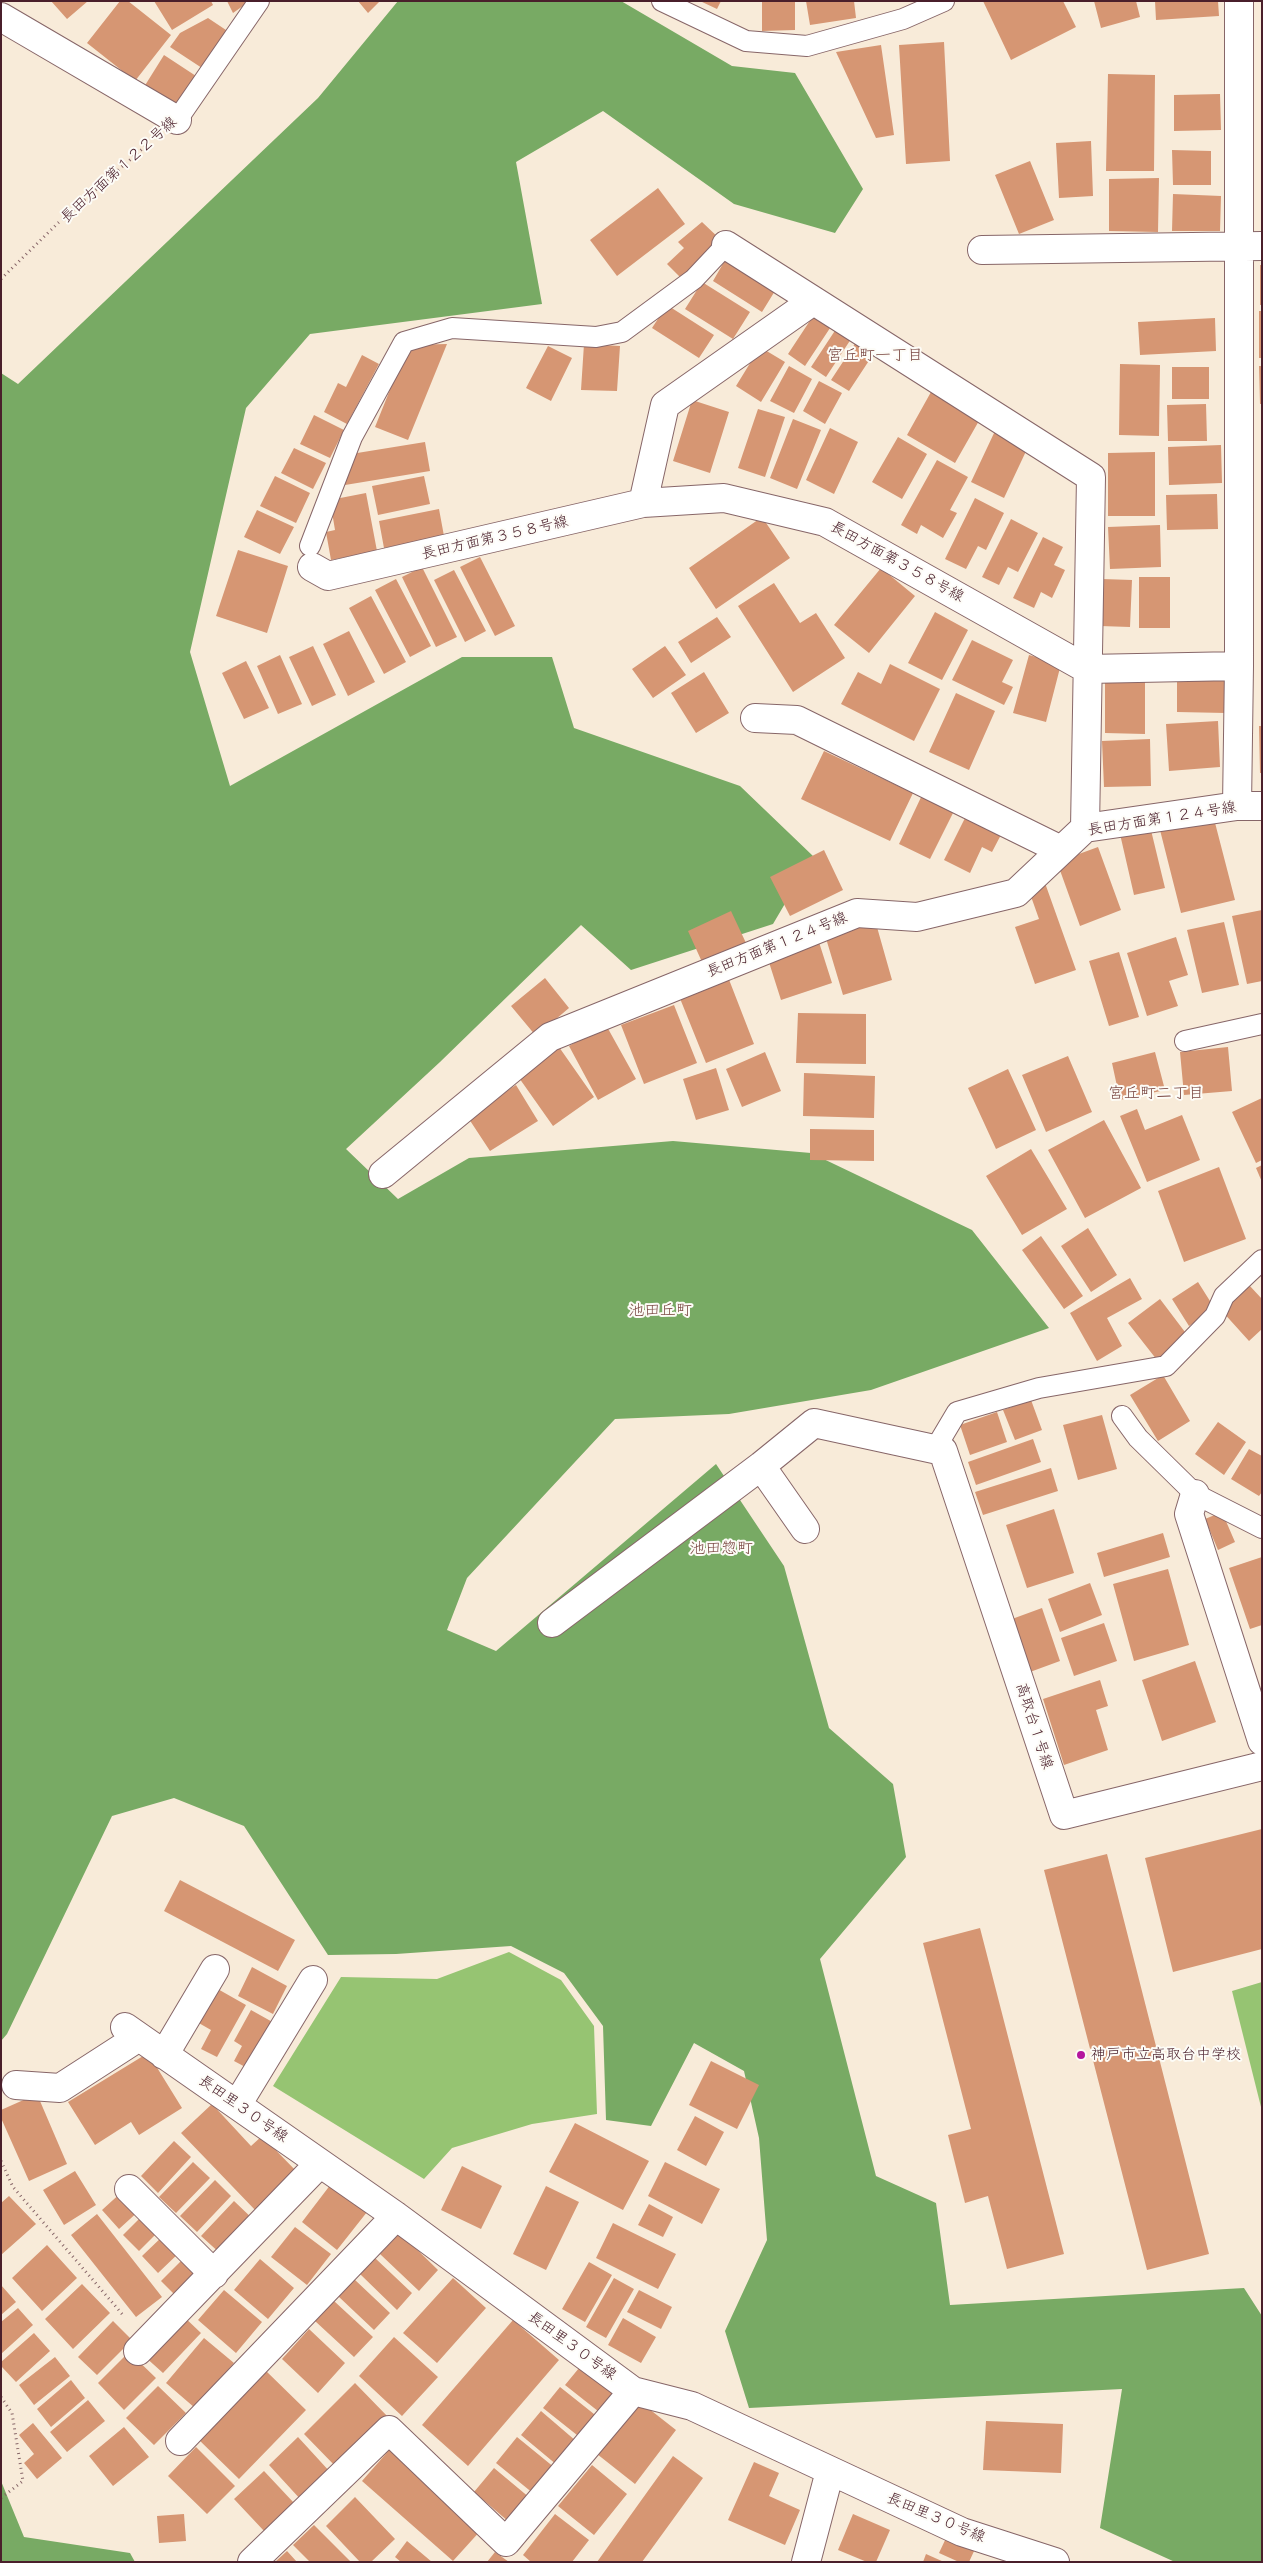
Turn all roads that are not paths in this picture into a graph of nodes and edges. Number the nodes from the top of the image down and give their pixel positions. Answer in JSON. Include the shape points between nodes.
{"nodes":[{"id":1,"x":259,"y":1,"type":"edge"},
{"id":2,"x":662,"y":1,"type":"edge"},
{"id":3,"x":944,"y":1,"type":"edge"},
{"id":4,"x":1239,"y":1,"type":"edge"},
{"id":5,"x":1,"y":17,"type":"edge"},
{"id":6,"x":177,"y":120,"type":"joint"},
{"id":7,"x":726,"y":245,"type":"joint"},
{"id":8,"x":1250,"y":246,"type":"edge"},
{"id":9,"x":982,"y":250,"type":"dead end"},
{"id":10,"x":813,"y":301,"type":"junction"},
{"id":11,"x":643,"y":503,"type":"junction"},
{"id":12,"x":311,"y":556,"type":"joint"},
{"id":13,"x":1239,"y":666,"type":"junction"},
{"id":14,"x":1087,"y":669,"type":"junction"},
{"id":15,"x":755,"y":718,"type":"dead end"},
{"id":16,"x":1249,"y":806,"type":"edge"},
{"id":17,"x":1085,"y":828,"type":"junction"},
{"id":18,"x":1061,"y":850,"type":"junction"},
{"id":19,"x":1262,"y":1024,"type":"edge"},
{"id":20,"x":1186,"y":1041,"type":"dead end"},
{"id":21,"x":383,"y":1174,"type":"dead end"},
{"id":22,"x":1262,"y":1260,"type":"edge"},
{"id":23,"x":1122,"y":1416,"type":"dead end"},
{"id":24,"x":935,"y":1450,"type":"junction"},
{"id":25,"x":761,"y":1466,"type":"junction"},
{"id":26,"x":1196,"y":1494,"type":"junction"},
{"id":27,"x":1262,"y":1528,"type":"edge"},
{"id":28,"x":805,"y":1529,"type":"dead end"},
{"id":29,"x":552,"y":1623,"type":"dead end"},
{"id":30,"x":1262,"y":1741,"type":"edge"},
{"id":31,"x":1262,"y":1766,"type":"edge"},
{"id":32,"x":215,"y":1969,"type":"dead end"},
{"id":33,"x":313,"y":1980,"type":"dead end"},
{"id":34,"x":164,"y":2055,"type":"junction"},
{"id":35,"x":16,"y":2085,"type":"dead end"},
{"id":36,"x":237,"y":2105,"type":"junction"},
{"id":37,"x":320,"y":2163,"type":"junction"},
{"id":38,"x":129,"y":2189,"type":"dead end"},
{"id":39,"x":396,"y":2216,"type":"junction"},
{"id":40,"x":214,"y":2274,"type":"junction"},
{"id":41,"x":142,"y":2346,"type":"road end"},
{"id":42,"x":633,"y":2391,"type":"junction"},
{"id":43,"x":180,"y":2441,"type":"dead end"},
{"id":44,"x":830,"y":2471,"type":"junction"},
{"id":45,"x":252,"y":2562,"type":"edge"},
{"id":46,"x":806,"y":2562,"type":"edge"},
{"id":47,"x":1054,"y":2562,"type":"edge"}],
"edges":[{"from":1,"to":6,"type":"lane","name":"長田方面第１２２号線"},
{"from":2,"to":3,"type":"lane","via":[[746,41],[807,46],[903,19]]},
{"from":4,"to":8,"type":"street"},
{"from":5,"to":6,"type":"street"},
{"from":7,"to":10,"type":"street"},
{"from":7,"to":12,"type":"lane","via":[[694,279],[622,332],[596,337],[452,328],[404,342],[352,437]]},
{"from":8,"to":9,"type":"street"},
{"from":8,"to":13,"type":"street"},
{"from":10,"to":11,"type":"street","via":[[665,405]]},
{"from":10,"to":14,"type":"street","via":[[1091,477]]},
{"from":11,"to":12,"type":"street","name":"長田方面第３５８号線","via":[[328,576]]},
{"from":11,"to":14,"type":"street","name":"長田方面第３５８号線","via":[[724,498],[825,522]]},
{"from":13,"to":14,"type":"street"},
{"from":13,"to":16,"type":"street"},
{"from":14,"to":17,"type":"street"},
{"from":15,"to":18,"type":"street","via":[[797,720]]},
{"from":16,"to":17,"type":"street","name":"長田方面第１２４号線"},
{"from":17,"to":18,"type":"street","name":"長田方面第１２４号線"},
{"from":18,"to":21,"type":"street","name":"長田方面第１２４号線","via":[[1016,893],[917,917],[857,913],[550,1037]]},
{"from":19,"to":20,"type":"lane"},
{"from":22,"to":24,"type":"lane","via":[[1224,1296],[1215,1316],[1166,1366],[1039,1388],[956,1412]]},
{"from":23,"to":26,"type":"lane","via":[[1138,1438]]},
{"from":24,"to":25,"type":"street","via":[[814,1423]]},
{"from":24,"to":31,"type":"street","name":"高取台１号線","via":[[943,1451],[1064,1815]]},
{"from":25,"to":28,"type":"street"},
{"from":25,"to":29,"type":"street"},
{"from":26,"to":27,"type":"lane"},
{"from":26,"to":30,"type":"street","via":[[1189,1514]]},
{"from":32,"to":34,"type":"street"},
{"from":33,"to":36,"type":"street"},
{"from":34,"to":35,"type":"street","name":"長田里３０号線","via":[[132,2032],[60,2088]]},
{"from":34,"to":36,"type":"street","name":"長田里３０号線"},
{"from":36,"to":37,"type":"street","name":"長田里３０号線"},
{"from":37,"to":39,"type":"street","name":"長田里３０号線"},
{"from":37,"to":40,"type":"street"},
{"from":38,"to":40,"type":"street"},
{"from":39,"to":42,"type":"street","name":"長田里３０号線"},
{"from":39,"to":43,"type":"street"},
{"from":40,"to":41,"type":"street"},
{"from":42,"to":44,"type":"street","name":"長田里３０号線","via":[[692,2406]]},
{"from":42,"to":45,"type":"street","via":[[506,2542],[390,2430]]},
{"from":44,"to":46,"type":"street"},
{"from":44,"to":47,"type":"street","name":"長田里３０号線","via":[[962,2532]]}]}
